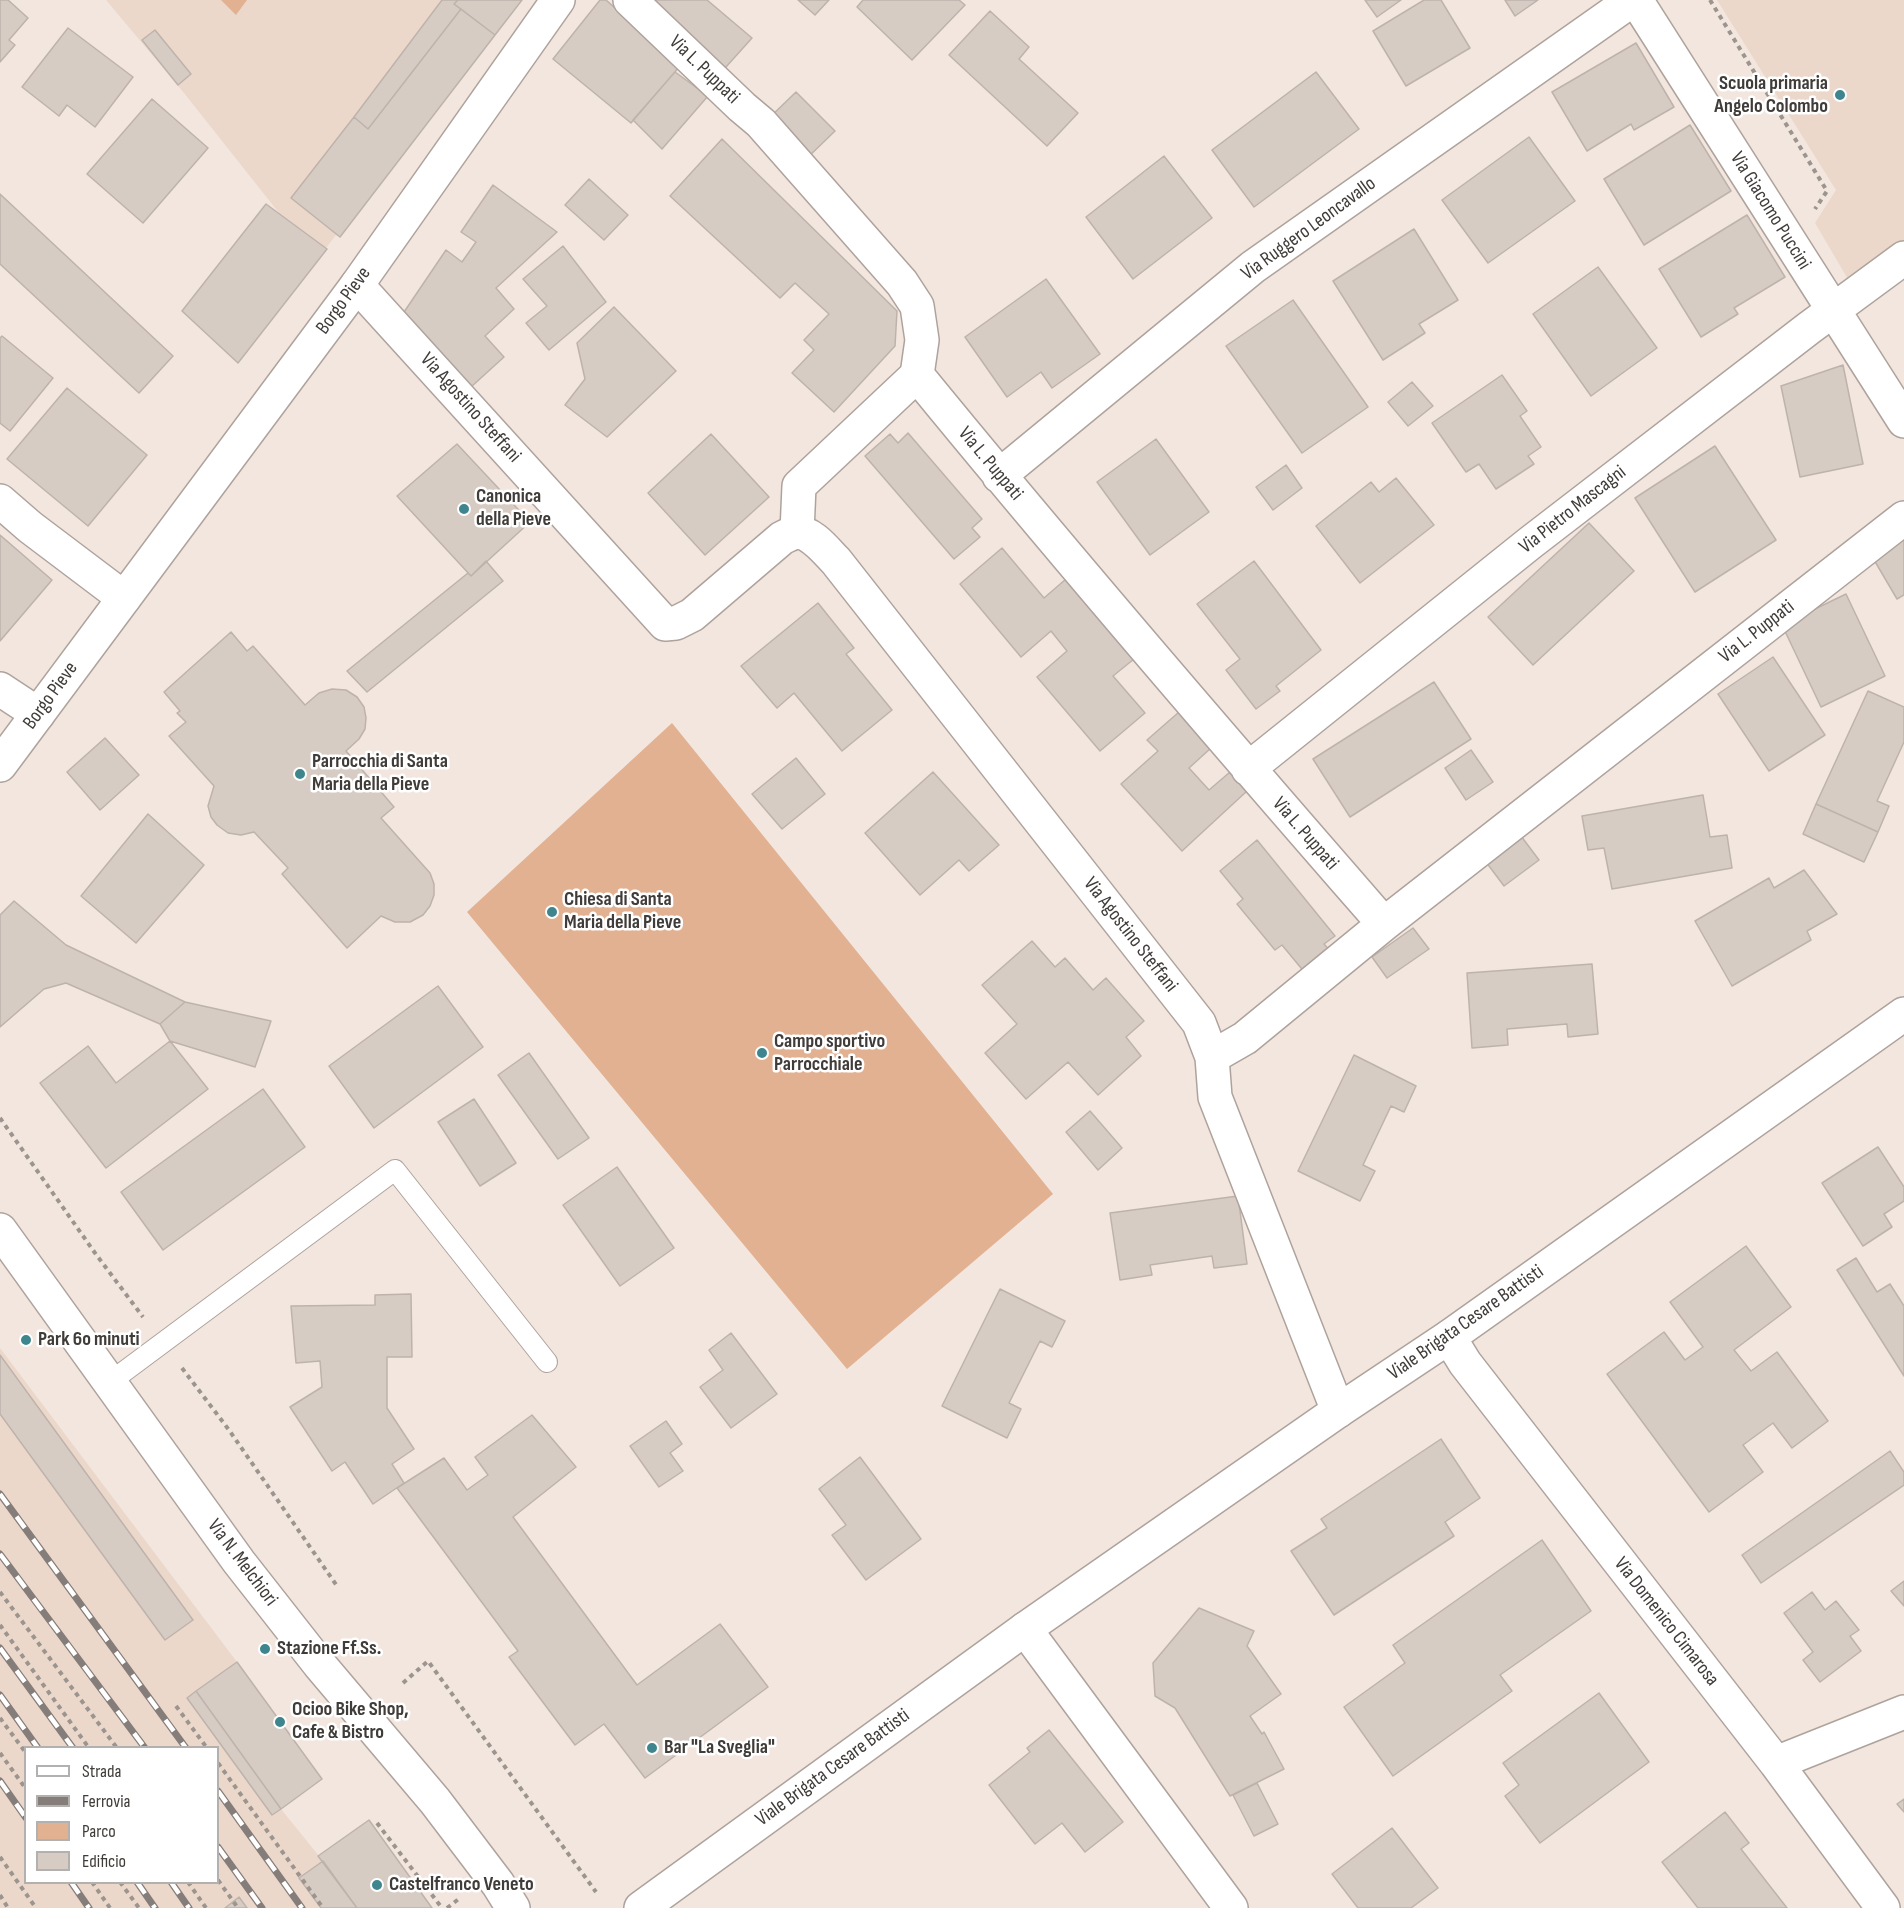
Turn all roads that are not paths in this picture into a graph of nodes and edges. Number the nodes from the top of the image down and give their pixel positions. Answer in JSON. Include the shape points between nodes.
{"nodes":[{"id":1,"x":558,"y":0,"type":"edge"},
{"id":2,"x":630,"y":0,"type":"edge"},
{"id":3,"x":1634,"y":0,"type":"edge"},
{"id":4,"x":1904,"y":258,"type":"edge"},
{"id":5,"x":357,"y":285,"type":"junction"},
{"id":6,"x":1832,"y":310,"type":"junction"},
{"id":7,"x":917,"y":375,"type":"junction"},
{"id":8,"x":1904,"y":421,"type":"edge"},
{"id":9,"x":999,"y":476,"type":"junction"},
{"id":10,"x":0,"y":501,"type":"edge"},
{"id":11,"x":1904,"y":518,"type":"edge"},
{"id":12,"x":797,"y":532,"type":"junction"},
{"id":13,"x":124,"y":598,"type":"junction"},
{"id":14,"x":0,"y":689,"type":"edge"},
{"id":15,"x":38,"y":714,"type":"junction"},
{"id":16,"x":0,"y":765,"type":"edge"},
{"id":17,"x":1248,"y":769,"type":"junction"},
{"id":18,"x":1384,"y":924,"type":"junction"},
{"id":19,"x":1904,"y":1014,"type":"edge"},
{"id":20,"x":1212,"y":1057,"type":"junction"},
{"id":21,"x":0,"y":1230,"type":"edge"},
{"id":22,"x":1449,"y":1336,"type":"junction"},
{"id":23,"x":547,"y":1362,"type":"dead end"},
{"id":24,"x":110,"y":1382,"type":"junction"},
{"id":25,"x":1338,"y":1411,"type":"junction"},
{"id":26,"x":1025,"y":1629,"type":"junction"},
{"id":27,"x":1904,"y":1712,"type":"edge"},
{"id":28,"x":1776,"y":1763,"type":"junction"},
{"id":29,"x":506,"y":1896,"type":"edge"},
{"id":30,"x":524,"y":1908,"type":"edge"},
{"id":31,"x":641,"y":1908,"type":"edge"},
{"id":32,"x":1231,"y":1908,"type":"edge"},
{"id":33,"x":1883,"y":1908,"type":"edge"}],
"edges":[{"from":1,"to":5,"type":"street","name":"Borgo Pieve"},
{"from":2,"to":7,"type":"street","name":"Via L. Puppati","via":[[761,123],[902,283],[917,306],[922,339]]},
{"from":3,"to":6,"type":"street","name":"Via Giacomo Puccini"},
{"from":3,"to":9,"type":"street","name":"Via Ruggero Leoncavallo","via":[[1253,267]]},
{"from":4,"to":6,"type":"street","name":"Via Pietro Mascagni"},
{"from":5,"to":12,"type":"street","name":"Via Agostino Steffani","via":[[665,624],[692,615],[782,538]]},
{"from":5,"to":13,"type":"street","name":"Borgo Pieve"},
{"from":6,"to":8,"type":"street","name":"Via Giacomo Puccini"},
{"from":6,"to":17,"type":"street","name":"Via Pietro Mascagni","via":[[1530,543]]},
{"from":7,"to":9,"type":"street","name":"Via L. Puppati"},
{"from":7,"to":12,"type":"street","via":[[799,486]]},
{"from":9,"to":17,"type":"street","name":"Via L. Puppati"},
{"from":10,"to":13,"type":"street"},
{"from":11,"to":18,"type":"street","name":"Via L. Puppati"},
{"from":12,"to":20,"type":"street","name":"Via Agostino Steffani","via":[[822,546],[843,571],[1199,1023]]},
{"from":13,"to":15,"type":"street","name":"Borgo Pieve"},
{"from":14,"to":15,"type":"street"},
{"from":15,"to":16,"type":"street","name":"Borgo Pieve"},
{"from":17,"to":18,"type":"street","name":"Via L. Puppati"},
{"from":18,"to":20,"type":"street","name":"Via L. Puppati","via":[[1245,1038]]},
{"from":19,"to":22,"type":"street","name":"Viale Brigata Cesare Battisti"},
{"from":20,"to":25,"type":"street","name":"Via Agostino Steffani","via":[[1215,1097]]},
{"from":21,"to":24,"type":"street","name":"Via N. Melchiori"},
{"from":22,"to":25,"type":"street","name":"Viale Brigata Cesare Battisti"},
{"from":22,"to":28,"type":"street","name":"Via Domenico Cimarosa","via":[[1465,1363]]},
{"from":23,"to":24,"type":"lane","via":[[395,1170]]},
{"from":24,"to":29,"type":"street","name":"Via N. Melchiori","via":[[239,1562],[435,1801]]},
{"from":25,"to":26,"type":"street","name":"Viale Brigata Cesare Battisti"},
{"from":26,"to":31,"type":"street","name":"Viale Brigata Cesare Battisti"},
{"from":26,"to":32,"type":"street"},
{"from":27,"to":28,"type":"street"},
{"from":28,"to":33,"type":"street","name":"Via Domenico Cimarosa"},
{"from":29,"to":30,"type":"street","name":"Via N. Melchiori"}]}
